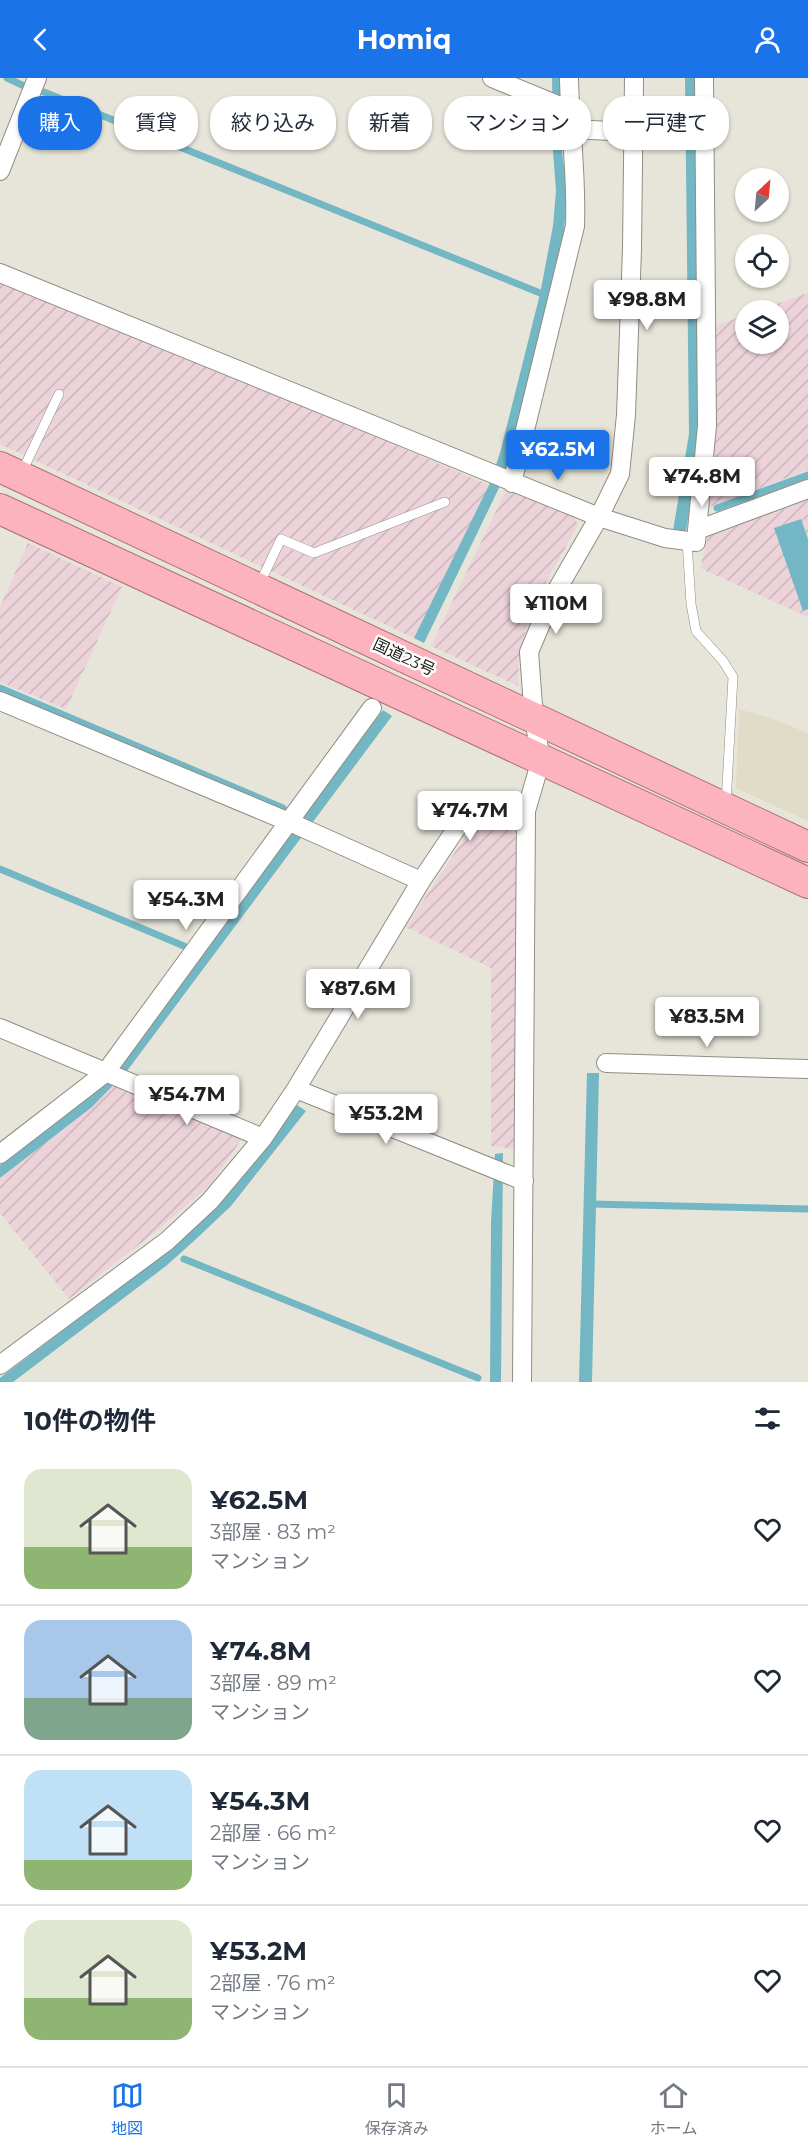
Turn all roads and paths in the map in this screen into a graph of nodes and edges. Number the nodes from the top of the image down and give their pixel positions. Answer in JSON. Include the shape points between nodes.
{"nodes":[{"id":1,"x":38,"y":78,"type":"edge"},
{"id":2,"x":492,"y":78,"type":"edge"},
{"id":3,"x":569,"y":78,"type":"edge"},
{"id":4,"x":634,"y":78,"type":"edge"},
{"id":5,"x":704,"y":78,"type":"edge"},
{"id":6,"x":535,"y":96,"type":"edge"},
{"id":7,"x":568,"y":96,"type":"edge"},
{"id":8,"x":633,"y":96,"type":"edge"},
{"id":9,"x":573,"y":150,"type":"edge"},
{"id":10,"x":632,"y":150,"type":"edge"},
{"id":11,"x":0,"y":171,"type":"edge"},
{"id":12,"x":0,"y":273,"type":"edge"},
{"id":13,"x":59,"y":394,"type":"dead end"},
{"id":14,"x":10,"y":471,"type":"edge"},
{"id":15,"x":502,"y":479,"type":"junction"},
{"id":16,"x":808,"y":489,"type":"edge"},
{"id":17,"x":445,"y":502,"type":"dead end"},
{"id":18,"x":0,"y":509,"type":"edge"},
{"id":19,"x":599,"y":517,"type":"junction"},
{"id":20,"x":692,"y":535,"type":"junction"},
{"id":21,"x":258,"y":588,"type":"junction"},
{"id":22,"x":0,"y":701,"type":"edge"},
{"id":23,"x":372,"y":708,"type":"dead end"},
{"id":24,"x":534,"y":719,"type":"junction"},
{"id":25,"x":541,"y":760,"type":"junction"},
{"id":26,"x":726,"y":809,"type":"junction"},
{"id":27,"x":526,"y":811,"type":"junction"},
{"id":28,"x":297,"y":826,"type":"junction"},
{"id":29,"x":808,"y":848,"type":"edge"},
{"id":30,"x":421,"y":882,"type":"junction"},
{"id":31,"x":808,"y":884,"type":"edge"},
{"id":32,"x":0,"y":1028,"type":"edge"},
{"id":33,"x":606,"y":1063,"type":"dead end"},
{"id":34,"x":808,"y":1069,"type":"edge"},
{"id":35,"x":113,"y":1075,"type":"junction"},
{"id":36,"x":296,"y":1089,"type":"junction"},
{"id":37,"x":263,"y":1138,"type":"junction"},
{"id":38,"x":0,"y":1154,"type":"edge"},
{"id":39,"x":524,"y":1181,"type":"junction"},
{"id":40,"x":0,"y":1365,"type":"edge"},
{"id":41,"x":522,"y":1382,"type":"edge"}],
"edges":[{"from":1,"to":11,"type":"street"},
{"from":2,"to":6,"type":"street"},
{"from":3,"to":7,"type":"street"},
{"from":4,"to":8,"type":"street"},
{"from":5,"to":20,"type":"street","via":[[707,426]]},
{"from":9,"to":15,"type":"street","via":[[575,226]]},
{"from":10,"to":19,"type":"street","via":[[626,415],[620,474]]},
{"from":12,"to":15,"type":"street"},
{"from":13,"to":14,"type":"lane"},
{"from":14,"to":21,"type":"highway","name":"国道23号"},
{"from":15,"to":19,"type":"street"},
{"from":16,"to":20,"type":"street"},
{"from":17,"to":21,"type":"lane","via":[[314,553],[281,539]]},
{"from":18,"to":25,"type":"highway"},
{"from":19,"to":20,"type":"street","via":[[665,538]]},
{"from":19,"to":24,"type":"street","via":[[551,600],[530,652]]},
{"from":20,"to":26,"type":"lane","via":[[691,604],[696,632],[733,677]]},
{"from":21,"to":24,"type":"highway","name":"国道23号"},
{"from":22,"to":28,"type":"street"},
{"from":23,"to":28,"type":"street"},
{"from":24,"to":25,"type":"street"},
{"from":24,"to":26,"type":"highway","name":"国道23号"},
{"from":25,"to":27,"type":"street"},
{"from":25,"to":31,"type":"highway"},
{"from":26,"to":29,"type":"highway","name":"国道23号"},
{"from":27,"to":30,"type":"street","via":[[497,806],[464,817]]},
{"from":27,"to":39,"type":"street"},
{"from":28,"to":30,"type":"street"},
{"from":28,"to":35,"type":"street"},
{"from":30,"to":36,"type":"street"},
{"from":32,"to":35,"type":"street"},
{"from":33,"to":34,"type":"street"},
{"from":35,"to":37,"type":"street"},
{"from":35,"to":38,"type":"street"},
{"from":36,"to":37,"type":"street"},
{"from":36,"to":39,"type":"street"},
{"from":37,"to":40,"type":"street","via":[[210,1201],[167,1240]]},
{"from":39,"to":41,"type":"street"}]}
